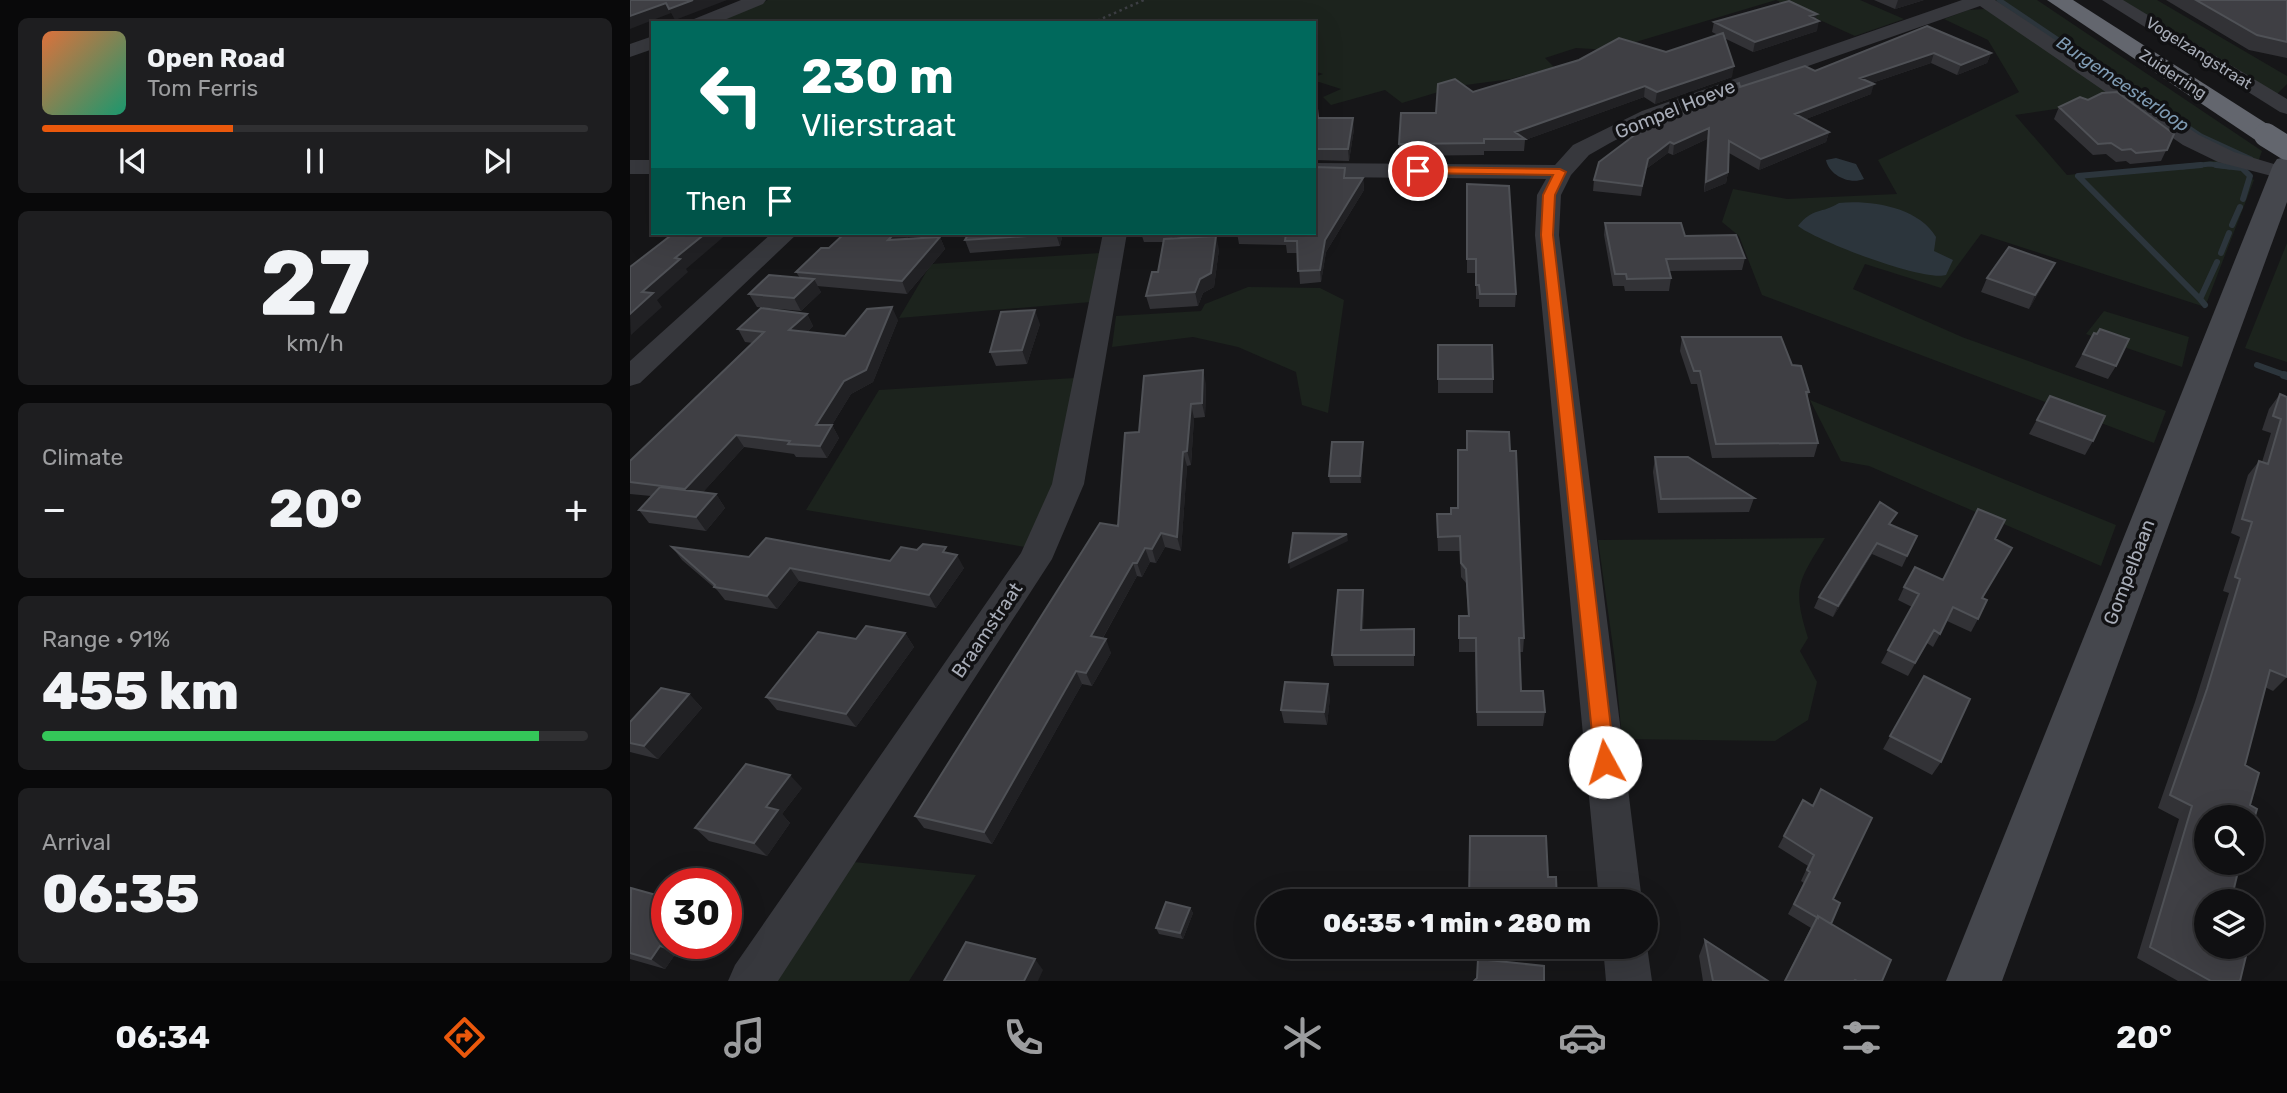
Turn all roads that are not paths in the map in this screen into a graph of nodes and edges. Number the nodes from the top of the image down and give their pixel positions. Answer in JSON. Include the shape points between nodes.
{"nodes":[{"id":1,"x":757,"y":0,"type":"edge"},
{"id":2,"x":1981,"y":0,"type":"edge"},
{"id":3,"x":2058,"y":0,"type":"edge"},
{"id":4,"x":2088,"y":0,"type":"edge"},
{"id":5,"x":2111,"y":0,"type":"edge"},
{"id":6,"x":705,"y":21,"type":"edge"},
{"id":7,"x":651,"y":43,"type":"edge"},
{"id":8,"x":630,"y":51,"type":"edge"},
{"id":9,"x":2281,"y":134,"type":"edge"},
{"id":10,"x":630,"y":167,"type":"edge"},
{"id":11,"x":651,"y":167,"type":"edge"},
{"id":12,"x":1316,"y":170,"type":"edge"},
{"id":13,"x":1560,"y":172,"type":"junction"},
{"id":14,"x":784,"y":235,"type":"edge"},
{"id":15,"x":1115,"y":235,"type":"edge"},
{"id":16,"x":630,"y":377,"type":"edge"},
{"id":17,"x":1619,"y":889,"type":"edge"},
{"id":18,"x":1626,"y":959,"type":"edge"},
{"id":19,"x":751,"y":981,"type":"edge"},
{"id":20,"x":1629,"y":981,"type":"edge"},
{"id":21,"x":1974,"y":981,"type":"edge"}],
"edges":[{"from":1,"to":6,"type":"street"},
{"from":2,"to":9,"type":"street","name":"Gompel Hoeve","via":[[2191,141],[2226,157]]},
{"from":2,"to":13,"type":"street","name":"Gompel Hoeve","via":[[1649,115],[1581,150]]},
{"from":3,"to":9,"type":"highway","name":"Zuiderring"},
{"from":4,"to":9,"type":"highway","name":"Zuiderring"},
{"from":5,"to":9,"type":"street","name":"Vogelzangstraat"},
{"from":7,"to":8,"type":"street"},
{"from":9,"to":21,"type":"street","name":"Gompelbaan"},
{"from":10,"to":11,"type":"street"},
{"from":12,"to":13,"type":"street"},
{"from":13,"to":17,"type":"street","name":"Gompel Hoeve","via":[[1549,195],[1547,235]]},
{"from":14,"to":16,"type":"street"},
{"from":15,"to":19,"type":"street","name":"Braamstraat","via":[[1068,484],[1035,559]]},
{"from":18,"to":20,"type":"street"}]}
